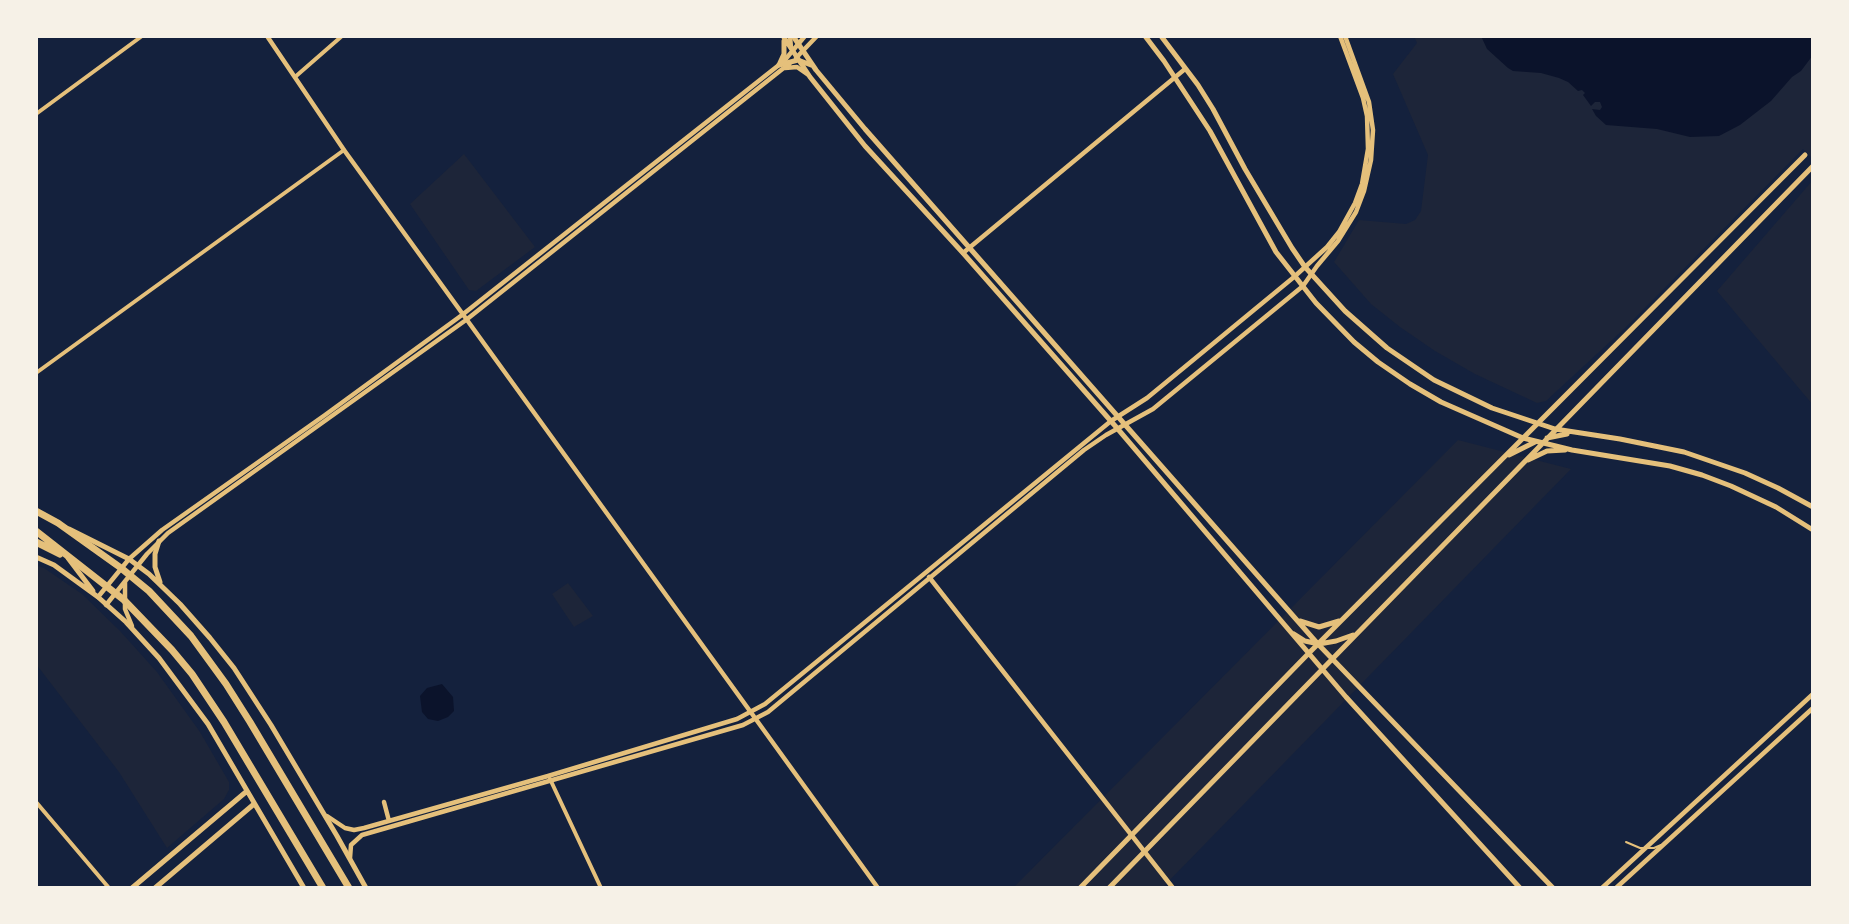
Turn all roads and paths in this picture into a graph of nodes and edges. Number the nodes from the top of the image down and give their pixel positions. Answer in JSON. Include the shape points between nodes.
{"nodes":[{"id":1,"x":142,"y":36,"type":"edge"},
{"id":2,"x":267,"y":36,"type":"edge"},
{"id":3,"x":342,"y":36,"type":"edge"},
{"id":4,"x":783,"y":36,"type":"edge"},
{"id":5,"x":792,"y":36,"type":"edge"},
{"id":6,"x":805,"y":36,"type":"edge"},
{"id":7,"x":817,"y":36,"type":"edge"},
{"id":8,"x":1145,"y":36,"type":"edge"},
{"id":9,"x":1161,"y":36,"type":"edge"},
{"id":10,"x":1340,"y":36,"type":"edge"},
{"id":11,"x":1345,"y":36,"type":"edge"},
{"id":12,"x":799,"y":44,"type":"junction"},
{"id":13,"x":804,"y":52,"type":"junction"},
{"id":14,"x":793,"y":56,"type":"junction"},
{"id":15,"x":781,"y":67,"type":"junction"},
{"id":16,"x":1185,"y":69,"type":"junction"},
{"id":17,"x":816,"y":70,"type":"junction"},
{"id":18,"x":810,"y":76,"type":"junction"},
{"id":19,"x":295,"y":77,"type":"junction"},
{"id":20,"x":1175,"y":77,"type":"junction"},
{"id":21,"x":36,"y":114,"type":"edge"},
{"id":22,"x":344,"y":150,"type":"junction"},
{"id":23,"x":1805,"y":155,"type":"dead end"},
{"id":24,"x":1813,"y":166,"type":"edge"},
{"id":25,"x":969,"y":247,"type":"junction"},
{"id":26,"x":963,"y":253,"type":"junction"},
{"id":27,"x":1305,"y":267,"type":"junction"},
{"id":28,"x":1311,"y":274,"type":"junction"},
{"id":29,"x":1294,"y":277,"type":"junction"},
{"id":30,"x":1303,"y":286,"type":"junction"},
{"id":31,"x":464,"y":317,"type":"junction"},
{"id":32,"x":36,"y":374,"type":"edge"},
{"id":33,"x":1118,"y":415,"type":"junction"},
{"id":34,"x":1111,"y":421,"type":"junction"},
{"id":35,"x":1125,"y":424,"type":"junction"},
{"id":36,"x":1536,"y":424,"type":"junction"},
{"id":37,"x":1118,"y":429,"type":"junction"},
{"id":38,"x":1555,"y":429,"type":"junction"},
{"id":39,"x":1575,"y":434,"type":"junction"},
{"id":40,"x":1522,"y":438,"type":"junction"},
{"id":41,"x":1546,"y":438,"type":"junction"},
{"id":42,"x":1538,"y":442,"type":"junction"},
{"id":43,"x":1572,"y":450,"type":"junction"},
{"id":44,"x":1502,"y":460,"type":"junction"},
{"id":45,"x":1519,"y":466,"type":"junction"},
{"id":46,"x":1813,"y":507,"type":"edge"},
{"id":47,"x":36,"y":508,"type":"edge"},
{"id":48,"x":58,"y":524,"type":"junction"},
{"id":49,"x":1813,"y":530,"type":"edge"},
{"id":50,"x":36,"y":531,"type":"edge"},
{"id":51,"x":159,"y":541,"type":"junction"},
{"id":52,"x":36,"y":542,"type":"edge"},
{"id":53,"x":36,"y":557,"type":"edge"},
{"id":54,"x":68,"y":558,"type":"junction"},
{"id":55,"x":133,"y":562,"type":"junction"},
{"id":56,"x":126,"y":574,"type":"junction"},
{"id":57,"x":927,"y":575,"type":"junction"},
{"id":58,"x":106,"y":586,"type":"junction"},
{"id":59,"x":162,"y":586,"type":"junction"},
{"id":60,"x":116,"y":594,"type":"junction"},
{"id":61,"x":98,"y":597,"type":"junction"},
{"id":62,"x":124,"y":600,"type":"junction"},
{"id":63,"x":106,"y":605,"type":"junction"},
{"id":64,"x":1346,"y":616,"type":"junction"},
{"id":65,"x":1296,"y":619,"type":"junction"},
{"id":66,"x":1285,"y":628,"type":"junction"},
{"id":67,"x":134,"y":631,"type":"junction"},
{"id":68,"x":1359,"y":631,"type":"junction"},
{"id":69,"x":1318,"y":644,"type":"junction"},
{"id":70,"x":1308,"y":654,"type":"junction"},
{"id":71,"x":1332,"y":660,"type":"junction"},
{"id":72,"x":1323,"y":669,"type":"junction"},
{"id":73,"x":1813,"y":694,"type":"edge"},
{"id":74,"x":1813,"y":708,"type":"edge"},
{"id":75,"x":751,"y":713,"type":"junction"},
{"id":76,"x":755,"y":719,"type":"junction"},
{"id":77,"x":549,"y":778,"type":"junction"},
{"id":78,"x":247,"y":791,"type":"junction"},
{"id":79,"x":36,"y":802,"type":"edge"},
{"id":80,"x":384,"y":802,"type":"dead end"},
{"id":81,"x":254,"y":804,"type":"junction"},
{"id":82,"x":325,"y":814,"type":"junction"},
{"id":83,"x":389,"y":821,"type":"junction"},
{"id":84,"x":1132,"y":836,"type":"junction"},
{"id":85,"x":1626,"y":842,"type":"dead end"},
{"id":86,"x":1664,"y":844,"type":"junction"},
{"id":87,"x":1645,"y":848,"type":"junction"},
{"id":88,"x":1145,"y":852,"type":"junction"},
{"id":89,"x":350,"y":858,"type":"junction"},
{"id":90,"x":349,"y":887,"type":"edge"},
{"id":91,"x":109,"y":888,"type":"edge"},
{"id":92,"x":132,"y":888,"type":"edge"},
{"id":93,"x":155,"y":888,"type":"edge"},
{"id":94,"x":304,"y":888,"type":"edge"},
{"id":95,"x":323,"y":888,"type":"edge"},
{"id":96,"x":366,"y":888,"type":"edge"},
{"id":97,"x":601,"y":888,"type":"edge"},
{"id":98,"x":879,"y":888,"type":"edge"},
{"id":99,"x":1080,"y":888,"type":"edge"},
{"id":100,"x":1109,"y":888,"type":"edge"},
{"id":101,"x":1173,"y":888,"type":"edge"},
{"id":102,"x":1520,"y":888,"type":"edge"},
{"id":103,"x":1553,"y":888,"type":"edge"},
{"id":104,"x":1602,"y":888,"type":"edge"},
{"id":105,"x":1616,"y":888,"type":"edge"}],
"edges":[{"from":1,"to":21,"type":"street"},
{"from":2,"to":19,"type":"street"},
{"from":3,"to":19,"type":"street"},
{"from":4,"to":14,"type":"main road"},
{"from":4,"to":15,"type":"main road"},
{"from":5,"to":12,"type":"main road"},
{"from":5,"to":14,"type":"street"},
{"from":6,"to":12,"type":"street"},
{"from":7,"to":13,"type":"street"},
{"from":8,"to":20,"type":"main road"},
{"from":9,"to":16,"type":"main road"},
{"from":10,"to":27,"type":"street","via":[[1367,116],[1365,168],[1355,203],[1339,232]]},
{"from":11,"to":28,"type":"street","via":[[1369,102],[1372,150],[1360,202],[1344,232]]},
{"from":12,"to":13,"type":"main road"},
{"from":12,"to":14,"type":"street"},
{"from":13,"to":14,"type":"street"},
{"from":13,"to":17,"type":"main road"},
{"from":14,"to":15,"type":"main road"},
{"from":14,"to":17,"type":"main road"},
{"from":14,"to":18,"type":"main road"},
{"from":15,"to":18,"type":"street","via":[[797,67]]},
{"from":15,"to":31,"type":"street"},
{"from":16,"to":20,"type":"street"},
{"from":16,"to":27,"type":"main road","via":[[1213,109]]},
{"from":17,"to":25,"type":"main road"},
{"from":18,"to":26,"type":"main road","via":[[865,146]]},
{"from":19,"to":22,"type":"street"},
{"from":20,"to":25,"type":"street"},
{"from":20,"to":29,"type":"main road","via":[[1210,131],[1260,226]]},
{"from":22,"to":31,"type":"street"},
{"from":22,"to":32,"type":"street"},
{"from":23,"to":36,"type":"main road"},
{"from":24,"to":38,"type":"main road"},
{"from":25,"to":26,"type":"street"},
{"from":25,"to":33,"type":"main road"},
{"from":26,"to":34,"type":"main road"},
{"from":27,"to":28,"type":"main road"},
{"from":27,"to":29,"type":"street"},
{"from":28,"to":30,"type":"street"},
{"from":28,"to":36,"type":"main road","via":[[1364,328],[1410,365],[1463,395]]},
{"from":29,"to":30,"type":"main road"},
{"from":29,"to":33,"type":"street","via":[[1147,398]]},
{"from":30,"to":35,"type":"street","via":[[1154,409]]},
{"from":30,"to":40,"type":"main road","via":[[1354,342],[1410,384]]},
{"from":31,"to":51,"type":"street"},
{"from":31,"to":55,"type":"street","via":[[191,509],[140,550]]},
{"from":31,"to":75,"type":"street"},
{"from":33,"to":34,"type":"street"},
{"from":33,"to":35,"type":"main road"},
{"from":34,"to":37,"type":"main road"},
{"from":34,"to":57,"type":"street"},
{"from":35,"to":37,"type":"street"},
{"from":35,"to":65,"type":"main road"},
{"from":36,"to":38,"type":"main road"},
{"from":36,"to":40,"type":"main road"},
{"from":37,"to":57,"type":"street","via":[[1083,450]]},
{"from":37,"to":66,"type":"main road"},
{"from":38,"to":39,"type":"main road"},
{"from":38,"to":41,"type":"main road"},
{"from":39,"to":41,"type":"main road"},
{"from":39,"to":46,"type":"main road","via":[[1655,445],[1715,461]]},
{"from":40,"to":42,"type":"main road"},
{"from":40,"to":44,"type":"main road"},
{"from":41,"to":42,"type":"main road"},
{"from":42,"to":43,"type":"main road"},
{"from":42,"to":44,"type":"main road"},
{"from":42,"to":45,"type":"main road"},
{"from":43,"to":45,"type":"main road","via":[[1547,452]]},
{"from":43,"to":49,"type":"main road","via":[[1670,466],[1702,476],[1768,503]]},
{"from":44,"to":64,"type":"main road"},
{"from":45,"to":68,"type":"main road"},
{"from":47,"to":48,"type":"highway"},
{"from":48,"to":55,"type":"main road"},
{"from":48,"to":56,"type":"highway"},
{"from":50,"to":54,"type":"highway"},
{"from":51,"to":55,"type":"street"},
{"from":51,"to":59,"type":"main road","via":[[155,567]]},
{"from":52,"to":54,"type":"highway"},
{"from":53,"to":61,"type":"main road","via":[[54,565]]},
{"from":54,"to":58,"type":"highway"},
{"from":54,"to":61,"type":"main road"},
{"from":55,"to":56,"type":"street"},
{"from":55,"to":56,"type":"street"},
{"from":55,"to":59,"type":"main road"},
{"from":56,"to":58,"type":"street"},
{"from":56,"to":60,"type":"street"},
{"from":56,"to":62,"type":"street"},
{"from":56,"to":90,"type":"highway","via":[[170,613],[210,661]]},
{"from":57,"to":75,"type":"street"},
{"from":57,"to":76,"type":"street"},
{"from":57,"to":84,"type":"street"},
{"from":58,"to":60,"type":"highway"},
{"from":58,"to":61,"type":"street"},
{"from":59,"to":82,"type":"main road","via":[[234,668]]},
{"from":60,"to":62,"type":"highway"},
{"from":60,"to":63,"type":"street"},
{"from":61,"to":63,"type":"main road"},
{"from":62,"to":67,"type":"street"},
{"from":62,"to":95,"type":"highway","via":[[172,650],[209,699]]},
{"from":63,"to":67,"type":"main road"},
{"from":64,"to":65,"type":"main road","via":[[1318,627]]},
{"from":64,"to":69,"type":"main road"},
{"from":65,"to":69,"type":"main road"},
{"from":66,"to":69,"type":"main road"},
{"from":66,"to":70,"type":"main road"},
{"from":67,"to":78,"type":"main road","via":[[193,702]]},
{"from":68,"to":69,"type":"main road"},
{"from":68,"to":71,"type":"main road"},
{"from":69,"to":70,"type":"main road"},
{"from":69,"to":71,"type":"main road"},
{"from":70,"to":72,"type":"main road"},
{"from":70,"to":84,"type":"main road"},
{"from":71,"to":72,"type":"main road"},
{"from":71,"to":103,"type":"main road"},
{"from":72,"to":88,"type":"main road"},
{"from":72,"to":102,"type":"main road"},
{"from":73,"to":87,"type":"street"},
{"from":74,"to":86,"type":"street"},
{"from":75,"to":76,"type":"street"},
{"from":75,"to":77,"type":"street"},
{"from":76,"to":77,"type":"street"},
{"from":76,"to":98,"type":"street"},
{"from":77,"to":83,"type":"street"},
{"from":77,"to":89,"type":"street","via":[[362,835],[351,845]]},
{"from":77,"to":97,"type":"street"},
{"from":78,"to":81,"type":"main road"},
{"from":78,"to":92,"type":"main road"},
{"from":79,"to":91,"type":"street"},
{"from":80,"to":83,"type":"street"},
{"from":81,"to":93,"type":"main road"},
{"from":81,"to":94,"type":"main road"},
{"from":82,"to":83,"type":"street","via":[[354,830]]},
{"from":82,"to":89,"type":"main road"},
{"from":84,"to":88,"type":"street"},
{"from":84,"to":99,"type":"main road"},
{"from":85,"to":87,"type":"lane"},
{"from":86,"to":87,"type":"lane"},
{"from":86,"to":105,"type":"street"},
{"from":87,"to":104,"type":"street"},
{"from":88,"to":100,"type":"main road"},
{"from":88,"to":101,"type":"street"},
{"from":89,"to":96,"type":"main road"}]}
